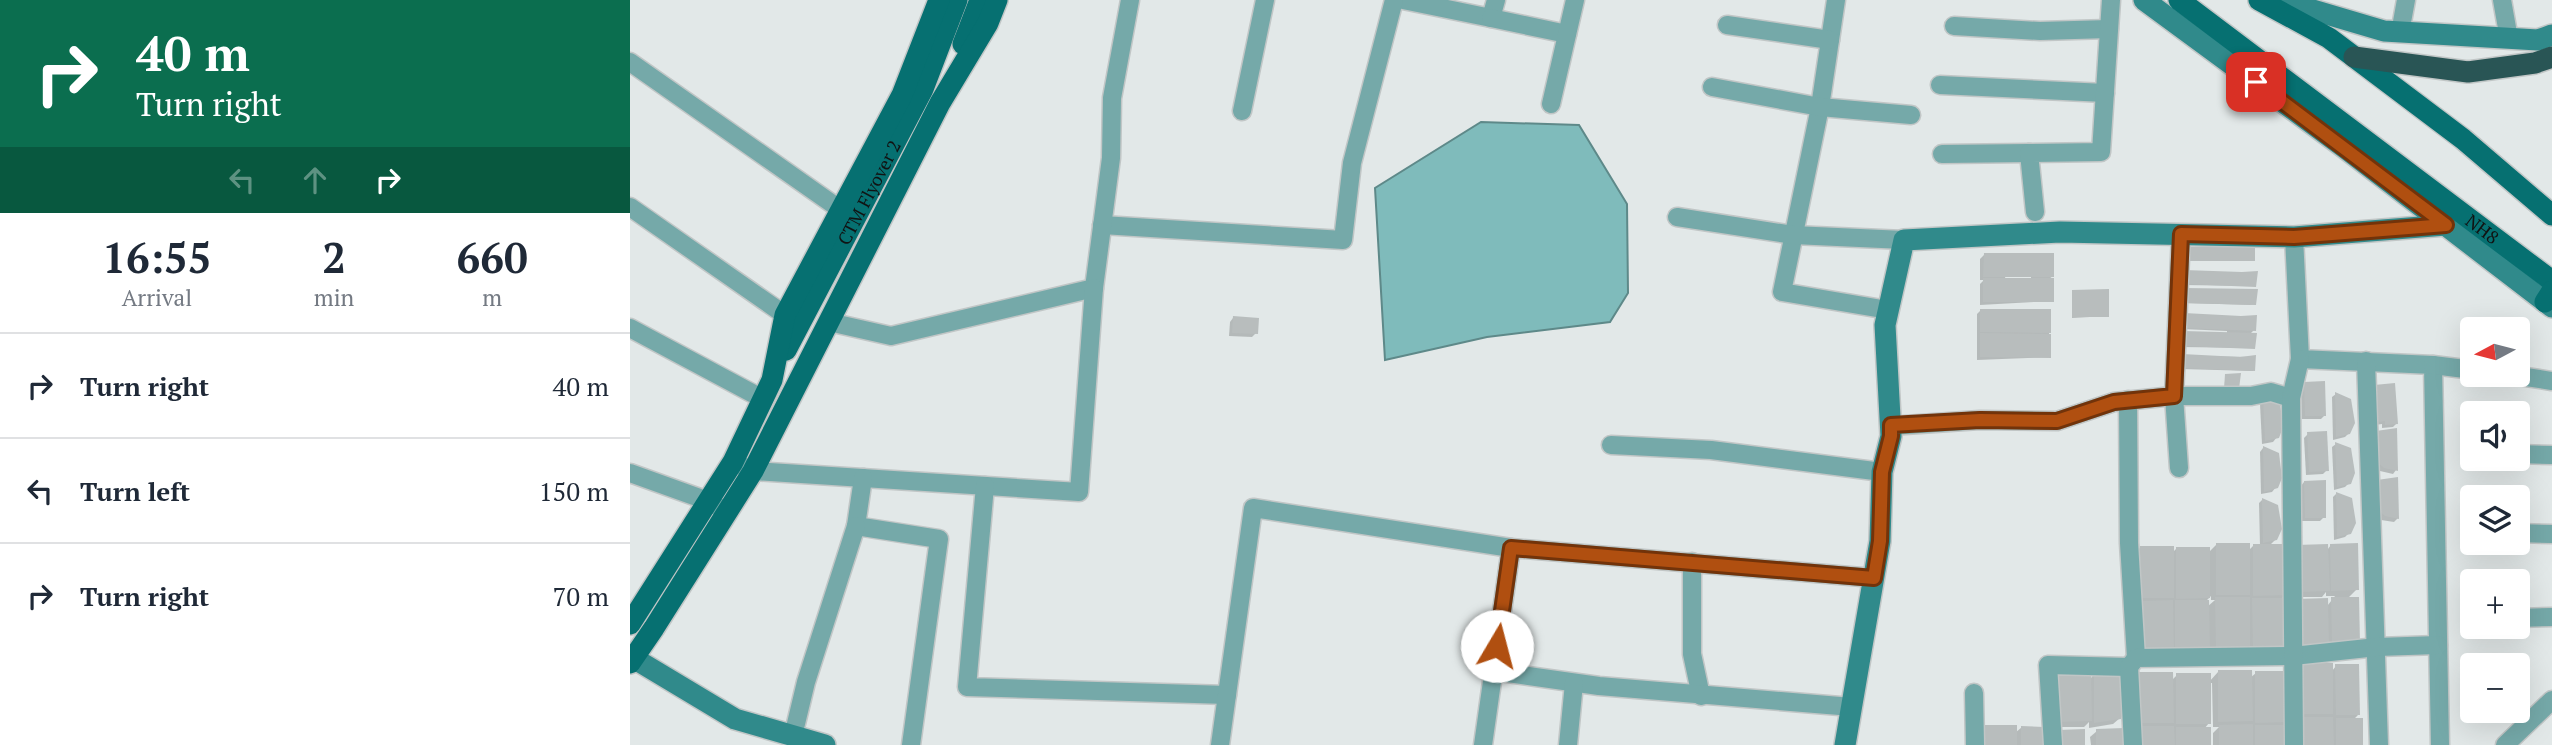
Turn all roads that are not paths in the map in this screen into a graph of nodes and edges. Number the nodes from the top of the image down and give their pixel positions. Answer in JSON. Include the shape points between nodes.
{"nodes":[{"id":1,"x":939,"y":0,"type":"edge"},
{"id":2,"x":957,"y":0,"type":"edge"},
{"id":3,"x":980,"y":0,"type":"edge"},
{"id":4,"x":997,"y":0,"type":"edge"},
{"id":5,"x":1130,"y":0,"type":"edge"},
{"id":6,"x":1265,"y":0,"type":"edge"},
{"id":7,"x":1394,"y":0,"type":"edge"},
{"id":8,"x":1403,"y":0,"type":"edge"},
{"id":9,"x":1496,"y":0,"type":"edge"},
{"id":10,"x":1576,"y":0,"type":"edge"},
{"id":11,"x":1836,"y":0,"type":"edge"},
{"id":12,"x":2111,"y":0,"type":"edge"},
{"id":13,"x":2144,"y":0,"type":"edge"},
{"id":14,"x":2179,"y":0,"type":"edge"},
{"id":15,"x":2259,"y":0,"type":"edge"},
{"id":16,"x":2336,"y":0,"type":"edge"},
{"id":17,"x":2406,"y":0,"type":"edge"},
{"id":18,"x":2502,"y":0,"type":"edge"},
{"id":19,"x":2288,"y":1,"type":"edge"},
{"id":20,"x":1491,"y":18,"type":"junction"},
{"id":21,"x":1727,"y":25,"type":"dead end"},
{"id":22,"x":1954,"y":26,"type":"dead end"},
{"id":23,"x":2370,"y":27,"type":"junction"},
{"id":24,"x":2109,"y":29,"type":"junction"},
{"id":25,"x":2400,"y":33,"type":"junction"},
{"id":26,"x":1567,"y":34,"type":"junction"},
{"id":27,"x":2552,"y":35,"type":"edge"},
{"id":28,"x":2329,"y":38,"type":"junction"},
{"id":29,"x":2509,"y":39,"type":"junction"},
{"id":30,"x":1830,"y":40,"type":"junction"},
{"id":31,"x":2354,"y":57,"type":"junction"},
{"id":32,"x":2552,"y":57,"type":"edge"},
{"id":33,"x":630,"y":62,"type":"edge"},
{"id":34,"x":1940,"y":85,"type":"dead end"},
{"id":35,"x":1712,"y":87,"type":"dead end"},
{"id":36,"x":2105,"y":93,"type":"junction"},
{"id":37,"x":940,"y":103,"type":"junction"},
{"id":38,"x":1551,"y":104,"type":"dead end"},
{"id":39,"x":1820,"y":107,"type":"junction"},
{"id":40,"x":1242,"y":111,"type":"dead end"},
{"id":41,"x":1911,"y":115,"type":"dead end"},
{"id":42,"x":2029,"y":153,"type":"junction"},
{"id":43,"x":1942,"y":154,"type":"dead end"},
{"id":44,"x":630,"y":207,"type":"edge"},
{"id":45,"x":841,"y":210,"type":"junction"},
{"id":46,"x":2035,"y":212,"type":"dead end"},
{"id":47,"x":2552,"y":215,"type":"edge"},
{"id":48,"x":1677,"y":217,"type":"dead end"},
{"id":49,"x":1102,"y":225,"type":"junction"},
{"id":50,"x":2446,"y":225,"type":"junction"},
{"id":51,"x":2181,"y":234,"type":"junction"},
{"id":52,"x":1793,"y":235,"type":"junction"},
{"id":53,"x":2294,"y":237,"type":"junction"},
{"id":54,"x":1904,"y":240,"type":"junction"},
{"id":55,"x":2552,"y":281,"type":"edge"},
{"id":56,"x":1094,"y":288,"type":"junction"},
{"id":57,"x":2550,"y":300,"type":"edge"},
{"id":58,"x":1888,"y":310,"type":"junction"},
{"id":59,"x":791,"y":321,"type":"junction"},
{"id":60,"x":829,"y":322,"type":"junction"},
{"id":61,"x":630,"y":328,"type":"edge"},
{"id":62,"x":2300,"y":359,"type":"junction"},
{"id":63,"x":2366,"y":361,"type":"junction"},
{"id":64,"x":2433,"y":365,"type":"junction"},
{"id":65,"x":2460,"y":368,"type":"edge"},
{"id":66,"x":2530,"y":378,"type":"edge"},
{"id":67,"x":2552,"y":381,"type":"edge"},
{"id":68,"x":767,"y":389,"type":"junction"},
{"id":69,"x":2174,"y":396,"type":"junction"},
{"id":70,"x":2291,"y":398,"type":"junction"},
{"id":71,"x":2128,"y":401,"type":"junction"},
{"id":72,"x":1891,"y":425,"type":"junction"},
{"id":73,"x":1611,"y":445,"type":"dead end"},
{"id":74,"x":2530,"y":454,"type":"edge"},
{"id":75,"x":2552,"y":455,"type":"edge"},
{"id":76,"x":733,"y":462,"type":"junction"},
{"id":77,"x":2179,"y":468,"type":"dead end"},
{"id":78,"x":752,"y":471,"type":"junction"},
{"id":79,"x":1882,"y":472,"type":"junction"},
{"id":80,"x":630,"y":473,"type":"edge"},
{"id":81,"x":863,"y":478,"type":"junction"},
{"id":82,"x":985,"y":486,"type":"junction"},
{"id":83,"x":708,"y":501,"type":"junction"},
{"id":84,"x":727,"y":512,"type":"junction"},
{"id":85,"x":856,"y":526,"type":"junction"},
{"id":86,"x":2530,"y":533,"type":"edge"},
{"id":87,"x":2552,"y":534,"type":"edge"},
{"id":88,"x":1511,"y":548,"type":"junction"},
{"id":89,"x":1692,"y":562,"type":"junction"},
{"id":90,"x":1874,"y":578,"type":"junction"},
{"id":91,"x":659,"y":579,"type":"junction"},
{"id":92,"x":681,"y":586,"type":"junction"},
{"id":93,"x":2552,"y":617,"type":"edge"},
{"id":94,"x":2530,"y":618,"type":"edge"},
{"id":95,"x":630,"y":624,"type":"edge"},
{"id":96,"x":2438,"y":645,"type":"junction"},
{"id":97,"x":2377,"y":647,"type":"junction"},
{"id":98,"x":2293,"y":656,"type":"junction"},
{"id":99,"x":631,"y":659,"type":"edge"},
{"id":100,"x":2132,"y":662,"type":"junction"},
{"id":101,"x":1494,"y":671,"type":"junction"},
{"id":102,"x":1574,"y":683,"type":"junction"},
{"id":103,"x":1973,"y":693,"type":"dead end"},
{"id":104,"x":1227,"y":695,"type":"junction"},
{"id":105,"x":1701,"y":696,"type":"junction"},
{"id":106,"x":2552,"y":700,"type":"edge"},
{"id":107,"x":1852,"y":707,"type":"junction"},
{"id":108,"x":793,"y":736,"type":"junction"},
{"id":109,"x":825,"y":745,"type":"edge"},
{"id":110,"x":911,"y":745,"type":"edge"},
{"id":111,"x":1220,"y":745,"type":"edge"},
{"id":112,"x":1483,"y":745,"type":"edge"},
{"id":113,"x":1568,"y":745,"type":"edge"},
{"id":114,"x":1845,"y":745,"type":"edge"},
{"id":115,"x":1975,"y":745,"type":"edge"},
{"id":116,"x":2053,"y":745,"type":"edge"},
{"id":117,"x":2133,"y":745,"type":"edge"},
{"id":118,"x":2294,"y":745,"type":"edge"},
{"id":119,"x":2379,"y":745,"type":"edge"},
{"id":120,"x":2440,"y":745,"type":"edge"},
{"id":121,"x":2505,"y":745,"type":"edge"}],
"edges":[{"from":1,"to":45,"type":"main road","via":[[902,95]]},
{"from":2,"to":59,"type":"main road","name":"CTM Flyover 2","via":[[923,89]]},
{"from":3,"to":37,"type":"main road"},
{"from":4,"to":37,"type":"main road"},
{"from":5,"to":49,"type":"street","via":[[1111,98],[1111,158]]},
{"from":6,"to":40,"type":"street"},
{"from":7,"to":49,"type":"street","via":[[1352,163],[1343,240]]},
{"from":8,"to":20,"type":"street"},
{"from":9,"to":20,"type":"street"},
{"from":10,"to":26,"type":"street"},
{"from":11,"to":30,"type":"street"},
{"from":12,"to":24,"type":"street"},
{"from":13,"to":50,"type":"street"},
{"from":14,"to":55,"type":"main road","name":"NH8"},
{"from":15,"to":28,"type":"main road"},
{"from":16,"to":23,"type":"street"},
{"from":17,"to":25,"type":"street"},
{"from":18,"to":29,"type":"street"},
{"from":19,"to":23,"type":"street"},
{"from":19,"to":28,"type":"main road"},
{"from":20,"to":26,"type":"street"},
{"from":21,"to":30,"type":"street"},
{"from":22,"to":24,"type":"street"},
{"from":23,"to":25,"type":"street"},
{"from":24,"to":36,"type":"street"},
{"from":25,"to":29,"type":"street"},
{"from":26,"to":38,"type":"street"},
{"from":27,"to":29,"type":"street","via":[[2538,40]]},
{"from":28,"to":31,"type":"main road"},
{"from":30,"to":39,"type":"street"},
{"from":31,"to":32,"type":"highway","via":[[2468,72]]},
{"from":31,"to":47,"type":"main road","via":[[2463,139]]},
{"from":33,"to":45,"type":"street"},
{"from":34,"to":36,"type":"street"},
{"from":35,"to":39,"type":"street"},
{"from":36,"to":42,"type":"street","via":[[2101,152]]},
{"from":37,"to":60,"type":"main road"},
{"from":39,"to":41,"type":"street"},
{"from":39,"to":52,"type":"street"},
{"from":42,"to":43,"type":"street"},
{"from":42,"to":46,"type":"street"},
{"from":44,"to":59,"type":"street"},
{"from":45,"to":59,"type":"main road"},
{"from":48,"to":52,"type":"street"},
{"from":49,"to":56,"type":"street"},
{"from":50,"to":53,"type":"street"},
{"from":50,"to":57,"type":"street"},
{"from":51,"to":53,"type":"street"},
{"from":51,"to":54,"type":"street","via":[[2060,232]]},
{"from":51,"to":69,"type":"street"},
{"from":52,"to":54,"type":"street"},
{"from":52,"to":58,"type":"street","via":[[1782,292]]},
{"from":53,"to":62,"type":"street"},
{"from":54,"to":58,"type":"street"},
{"from":56,"to":60,"type":"street","via":[[891,336]]},
{"from":56,"to":82,"type":"street","via":[[1079,492]]},
{"from":58,"to":72,"type":"street"},
{"from":59,"to":68,"type":"main road"},
{"from":60,"to":78,"type":"main road"},
{"from":61,"to":68,"type":"street"},
{"from":62,"to":63,"type":"street"},
{"from":62,"to":70,"type":"street"},
{"from":63,"to":64,"type":"street"},
{"from":63,"to":97,"type":"street"},
{"from":64,"to":65,"type":"street"},
{"from":64,"to":96,"type":"street"},
{"from":66,"to":67,"type":"street"},
{"from":68,"to":76,"type":"main road"},
{"from":69,"to":70,"type":"street","via":[[2271,392]]},
{"from":69,"to":71,"type":"street"},
{"from":69,"to":77,"type":"street"},
{"from":70,"to":98,"type":"street"},
{"from":71,"to":72,"type":"street","via":[[2057,421]]},
{"from":71,"to":100,"type":"street"},
{"from":72,"to":79,"type":"street"},
{"from":73,"to":79,"type":"street","via":[[1711,450]]},
{"from":74,"to":75,"type":"street"},
{"from":76,"to":78,"type":"street"},
{"from":76,"to":83,"type":"main road"},
{"from":78,"to":81,"type":"street"},
{"from":78,"to":84,"type":"main road"},
{"from":79,"to":90,"type":"street"},
{"from":80,"to":83,"type":"street"},
{"from":81,"to":82,"type":"street"},
{"from":81,"to":85,"type":"street"},
{"from":82,"to":104,"type":"street","via":[[967,687]]},
{"from":83,"to":84,"type":"street"},
{"from":83,"to":91,"type":"main road"},
{"from":84,"to":92,"type":"main road"},
{"from":85,"to":108,"type":"street"},
{"from":85,"to":110,"type":"street","via":[[939,539]]},
{"from":86,"to":87,"type":"street"},
{"from":88,"to":89,"type":"street"},
{"from":88,"to":101,"type":"street"},
{"from":88,"to":104,"type":"street","via":[[1253,508]]},
{"from":89,"to":90,"type":"street"},
{"from":89,"to":105,"type":"street","via":[[1692,654]]},
{"from":90,"to":107,"type":"street"},
{"from":91,"to":92,"type":"main road"},
{"from":91,"to":95,"type":"main road"},
{"from":92,"to":99,"type":"main road"},
{"from":93,"to":94,"type":"street"},
{"from":96,"to":97,"type":"street"},
{"from":96,"to":120,"type":"street"},
{"from":97,"to":98,"type":"street"},
{"from":97,"to":119,"type":"street"},
{"from":98,"to":100,"type":"street"},
{"from":98,"to":118,"type":"street"},
{"from":99,"to":108,"type":"street","via":[[735,719]]},
{"from":100,"to":116,"type":"street","via":[[2048,665]]},
{"from":100,"to":117,"type":"street"},
{"from":101,"to":102,"type":"street"},
{"from":101,"to":112,"type":"street"},
{"from":102,"to":105,"type":"street"},
{"from":102,"to":113,"type":"street"},
{"from":103,"to":115,"type":"street"},
{"from":104,"to":111,"type":"street"},
{"from":105,"to":107,"type":"street"},
{"from":106,"to":121,"type":"street"},
{"from":107,"to":114,"type":"street"},
{"from":108,"to":109,"type":"street"}]}
